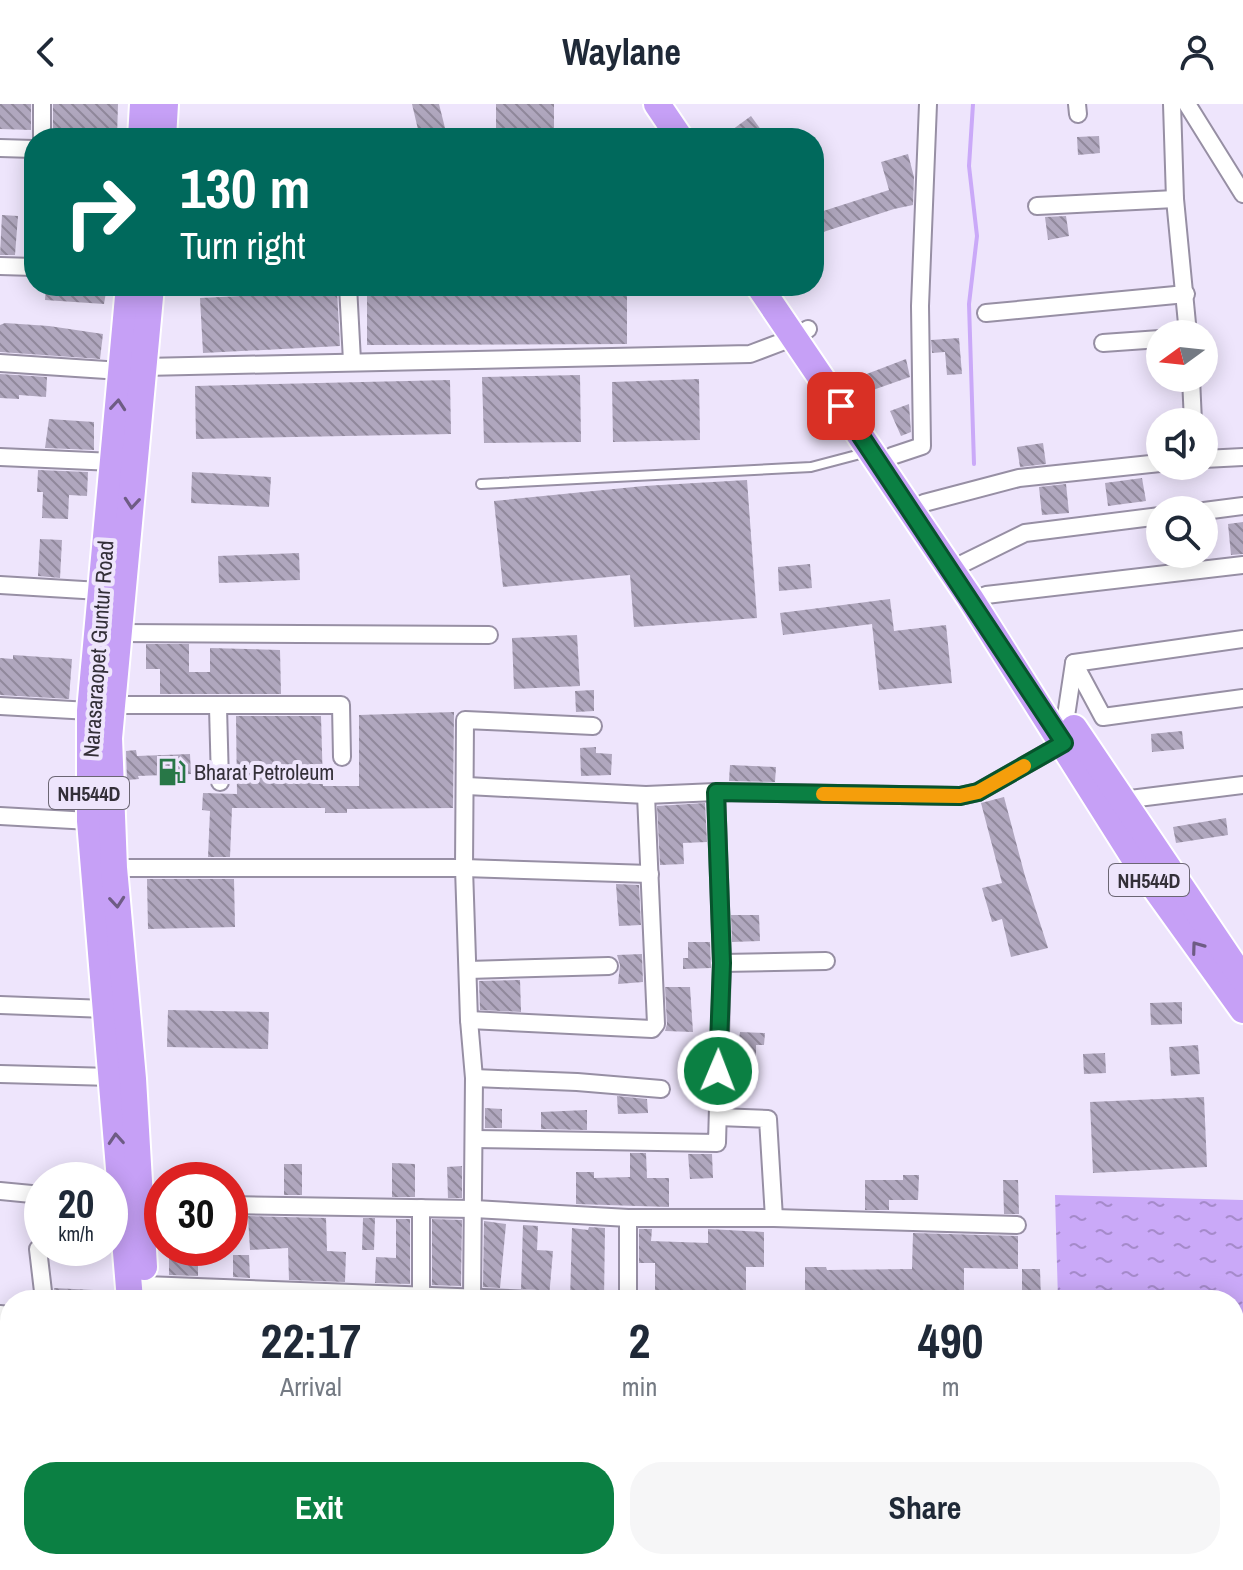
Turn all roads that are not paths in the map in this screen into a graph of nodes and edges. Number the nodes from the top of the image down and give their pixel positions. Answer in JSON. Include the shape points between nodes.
{"nodes":[{"id":1,"x":42,"y":104,"type":"edge"},
{"id":2,"x":143,"y":104,"type":"edge"},
{"id":3,"x":165,"y":104,"type":"edge"},
{"id":4,"x":639,"y":104,"type":"edge"},
{"id":5,"x":657,"y":104,"type":"edge"},
{"id":6,"x":928,"y":104,"type":"edge"},
{"id":7,"x":1172,"y":104,"type":"edge"},
{"id":8,"x":1187,"y":104,"type":"edge"},
{"id":9,"x":42,"y":128,"type":"edge"},
{"id":10,"x":142,"y":128,"type":"edge"},
{"id":11,"x":164,"y":128,"type":"edge"},
{"id":12,"x":655,"y":128,"type":"edge"},
{"id":13,"x":673,"y":128,"type":"edge"},
{"id":14,"x":0,"y":148,"type":"edge"},
{"id":15,"x":24,"y":149,"type":"edge"},
{"id":16,"x":1243,"y":194,"type":"edge"},
{"id":17,"x":1175,"y":199,"type":"junction"},
{"id":18,"x":1037,"y":206,"type":"dead end"},
{"id":19,"x":0,"y":266,"type":"edge"},
{"id":20,"x":24,"y":267,"type":"edge"},
{"id":21,"x":1186,"y":294,"type":"junction"},
{"id":22,"x":129,"y":296,"type":"edge"},
{"id":23,"x":149,"y":296,"type":"edge"},
{"id":24,"x":349,"y":296,"type":"edge"},
{"id":25,"x":768,"y":296,"type":"edge"},
{"id":26,"x":784,"y":296,"type":"edge"},
{"id":27,"x":986,"y":313,"type":"dead end"},
{"id":28,"x":1187,"y":320,"type":"edge"},
{"id":29,"x":801,"y":333,"type":"junction"},
{"id":30,"x":1146,"y":340,"type":"edge"},
{"id":31,"x":1103,"y":343,"type":"dead end"},
{"id":32,"x":352,"y":361,"type":"junction"},
{"id":33,"x":0,"y":363,"type":"edge"},
{"id":34,"x":133,"y":369,"type":"junction"},
{"id":35,"x":882,"y":453,"type":"junction"},
{"id":36,"x":0,"y":457,"type":"edge"},
{"id":37,"x":1243,"y":457,"type":"edge"},
{"id":38,"x":1218,"y":458,"type":"edge"},
{"id":39,"x":114,"y":462,"type":"junction"},
{"id":40,"x":1146,"y":464,"type":"edge"},
{"id":41,"x":481,"y":484,"type":"dead end"},
{"id":42,"x":924,"y":503,"type":"junction"},
{"id":43,"x":1243,"y":506,"type":"edge"},
{"id":44,"x":1218,"y":509,"type":"edge"},
{"id":45,"x":1146,"y":518,"type":"edge"},
{"id":46,"x":964,"y":563,"type":"junction"},
{"id":47,"x":1243,"y":565,"type":"edge"},
{"id":48,"x":0,"y":585,"type":"edge"},
{"id":49,"x":100,"y":591,"type":"junction"},
{"id":50,"x":986,"y":595,"type":"junction"},
{"id":51,"x":119,"y":633,"type":"junction"},
{"id":52,"x":489,"y":635,"type":"dead end"},
{"id":53,"x":1243,"y":639,"type":"edge"},
{"id":54,"x":1074,"y":663,"type":"junction"},
{"id":55,"x":1243,"y":698,"type":"edge"},
{"id":56,"x":0,"y":706,"type":"edge"},
{"id":57,"x":218,"y":707,"type":"junction"},
{"id":58,"x":100,"y":708,"type":"junction"},
{"id":59,"x":1066,"y":716,"type":"junction"},
{"id":60,"x":593,"y":726,"type":"dead end"},
{"id":61,"x":1064,"y":743,"type":"junction"},
{"id":62,"x":342,"y":757,"type":"dead end"},
{"id":63,"x":220,"y":782,"type":"dead end"},
{"id":64,"x":1243,"y":785,"type":"edge"},
{"id":65,"x":467,"y":786,"type":"junction"},
{"id":66,"x":716,"y":792,"type":"junction"},
{"id":67,"x":646,"y":795,"type":"junction"},
{"id":68,"x":1122,"y":800,"type":"junction"},
{"id":69,"x":0,"y":816,"type":"edge"},
{"id":70,"x":90,"y":821,"type":"junction"},
{"id":71,"x":104,"y":868,"type":"junction"},
{"id":72,"x":464,"y":868,"type":"junction"},
{"id":73,"x":650,"y":874,"type":"junction"},
{"id":74,"x":826,"y":961,"type":"dead end"},
{"id":75,"x":722,"y":963,"type":"junction"},
{"id":76,"x":609,"y":966,"type":"dead end"},
{"id":77,"x":468,"y":970,"type":"junction"},
{"id":78,"x":1243,"y":979,"type":"edge"},
{"id":79,"x":0,"y":1005,"type":"edge"},
{"id":80,"x":106,"y":1009,"type":"junction"},
{"id":81,"x":1243,"y":1010,"type":"edge"},
{"id":82,"x":469,"y":1020,"type":"junction"},
{"id":83,"x":0,"y":1074,"type":"edge"},
{"id":84,"x":112,"y":1077,"type":"junction"},
{"id":85,"x":474,"y":1078,"type":"junction"},
{"id":86,"x":661,"y":1089,"type":"dead end"},
{"id":87,"x":718,"y":1117,"type":"junction"},
{"id":88,"x":474,"y":1139,"type":"junction"},
{"id":89,"x":0,"y":1191,"type":"edge"},
{"id":90,"x":24,"y":1193,"type":"edge"},
{"id":91,"x":133,"y":1203,"type":"edge"},
{"id":92,"x":248,"y":1205,"type":"edge"},
{"id":93,"x":421,"y":1208,"type":"junction"},
{"id":94,"x":474,"y":1209,"type":"junction"},
{"id":95,"x":628,"y":1218,"type":"junction"},
{"id":96,"x":774,"y":1218,"type":"junction"},
{"id":97,"x":1017,"y":1225,"type":"dead end"},
{"id":98,"x":40,"y":1266,"type":"edge"},
{"id":99,"x":43,"y":1290,"type":"edge"},
{"id":100,"x":141,"y":1290,"type":"edge"},
{"id":101,"x":421,"y":1290,"type":"edge"},
{"id":102,"x":472,"y":1290,"type":"edge"},
{"id":103,"x":628,"y":1290,"type":"edge"}],
"edges":[{"from":1,"to":9,"type":"street"},
{"from":2,"to":10,"type":"highway"},
{"from":3,"to":11,"type":"highway"},
{"from":4,"to":12,"type":"highway"},
{"from":5,"to":13,"type":"highway"},
{"from":6,"to":35,"type":"street","via":[[920,306],[922,446]]},
{"from":7,"to":17,"type":"street"},
{"from":8,"to":16,"type":"street"},
{"from":14,"to":15,"type":"street"},
{"from":17,"to":18,"type":"street"},
{"from":17,"to":21,"type":"street"},
{"from":19,"to":20,"type":"street"},
{"from":21,"to":27,"type":"street"},
{"from":21,"to":28,"type":"street"},
{"from":22,"to":34,"type":"highway","name":"Narasaraopet Guntur Road","number":"NH544D"},
{"from":23,"to":34,"type":"highway","name":"Narasaraopet Guntur Road","number":"NH544D"},
{"from":24,"to":32,"type":"street"},
{"from":25,"to":29,"type":"highway","number":"NH544D"},
{"from":26,"to":29,"type":"highway","number":"NH544D"},
{"from":29,"to":32,"type":"street","via":[[750,354]]},
{"from":29,"to":35,"type":"highway","number":"NH544D"},
{"from":30,"to":31,"type":"street"},
{"from":32,"to":34,"type":"street"},
{"from":33,"to":34,"type":"street"},
{"from":39,"to":34,"type":"highway","name":"Narasaraopet Guntur Road","number":"NH544D","one_way":true},
{"from":34,"to":51,"type":"highway","name":"Narasaraopet Guntur Road","number":"NH544D","one_way":true},
{"from":35,"to":41,"type":"lane","via":[[811,467]]},
{"from":35,"to":42,"type":"highway","number":"NH544D"},
{"from":35,"to":61,"type":"highway","number":"NH544D"},
{"from":36,"to":39,"type":"street"},
{"from":37,"to":38,"type":"street"},
{"from":39,"to":49,"type":"highway","name":"Narasaraopet Guntur Road","number":"NH544D"},
{"from":40,"to":42,"type":"street","via":[[1019,478]]},
{"from":42,"to":46,"type":"highway","number":"NH544D"},
{"from":43,"to":44,"type":"street"},
{"from":45,"to":46,"type":"street","via":[[1025,533]]},
{"from":46,"to":50,"type":"highway","number":"NH544D"},
{"from":47,"to":50,"type":"street"},
{"from":48,"to":49,"type":"street"},
{"from":49,"to":58,"type":"highway","name":"Narasaraopet Guntur Road","number":"NH544D"},
{"from":50,"to":59,"type":"highway","number":"NH544D"},
{"from":51,"to":52,"type":"street"},
{"from":51,"to":58,"type":"highway","name":"Narasaraopet Guntur Road","number":"NH544D"},
{"from":53,"to":54,"type":"street"},
{"from":54,"to":55,"type":"street","via":[[1103,717]]},
{"from":54,"to":59,"type":"street"},
{"from":56,"to":58,"type":"street"},
{"from":57,"to":58,"type":"street"},
{"from":57,"to":62,"type":"street","via":[[341,705]]},
{"from":57,"to":63,"type":"street"},
{"from":58,"to":70,"type":"highway","name":"Narasaraopet Guntur Road","number":"NH544D"},
{"from":58,"to":71,"type":"highway","name":"Narasaraopet Guntur Road","number":"NH544D","via":[[109,770]]},
{"from":59,"to":68,"type":"highway","number":"NH544D"},
{"from":60,"to":65,"type":"street","via":[[465,720]]},
{"from":61,"to":66,"type":"street","via":[[978,792],[960,796]]},
{"from":81,"to":61,"type":"highway","number":"NH544D","one_way":true,"via":[[1140,867]]},
{"from":64,"to":68,"type":"street"},
{"from":65,"to":67,"type":"street"},
{"from":65,"to":72,"type":"street"},
{"from":66,"to":67,"type":"street"},
{"from":66,"to":75,"type":"street"},
{"from":67,"to":73,"type":"street"},
{"from":68,"to":78,"type":"highway","number":"NH544D"},
{"from":69,"to":70,"type":"street"},
{"from":70,"to":71,"type":"highway","name":"Narasaraopet Guntur Road","number":"NH544D"},
{"from":71,"to":72,"type":"street"},
{"from":71,"to":80,"type":"highway","name":"Narasaraopet Guntur Road","number":"NH544D"},
{"from":71,"to":91,"type":"highway","name":"Narasaraopet Guntur Road","number":"NH544D","one_way":true,"via":[[133,1079]]},
{"from":72,"to":73,"type":"street"},
{"from":72,"to":77,"type":"street"},
{"from":73,"to":82,"type":"street","via":[[656,1024],[652,1029]]},
{"from":74,"to":75,"type":"street"},
{"from":75,"to":87,"type":"street"},
{"from":76,"to":77,"type":"street"},
{"from":77,"to":82,"type":"street"},
{"from":79,"to":80,"type":"street"},
{"from":80,"to":84,"type":"highway","name":"Narasaraopet Guntur Road","number":"NH544D"},
{"from":82,"to":85,"type":"street"},
{"from":83,"to":84,"type":"street"},
{"from":91,"to":84,"type":"highway","name":"Narasaraopet Guntur Road","number":"NH544D","one_way":true},
{"from":85,"to":86,"type":"street"},
{"from":85,"to":88,"type":"street"},
{"from":87,"to":88,"type":"street","via":[[717,1143]]},
{"from":87,"to":96,"type":"street","via":[[768,1119]]},
{"from":88,"to":94,"type":"street"},
{"from":89,"to":90,"type":"street"},
{"from":91,"to":100,"type":"highway","name":"Narasaraopet Guntur Road","number":"NH544D"},
{"from":92,"to":93,"type":"street"},
{"from":93,"to":94,"type":"street"},
{"from":93,"to":101,"type":"street"},
{"from":94,"to":95,"type":"street"},
{"from":94,"to":102,"type":"street"},
{"from":95,"to":96,"type":"street"},
{"from":95,"to":103,"type":"street"},
{"from":96,"to":97,"type":"street"},
{"from":98,"to":99,"type":"street"}]}
